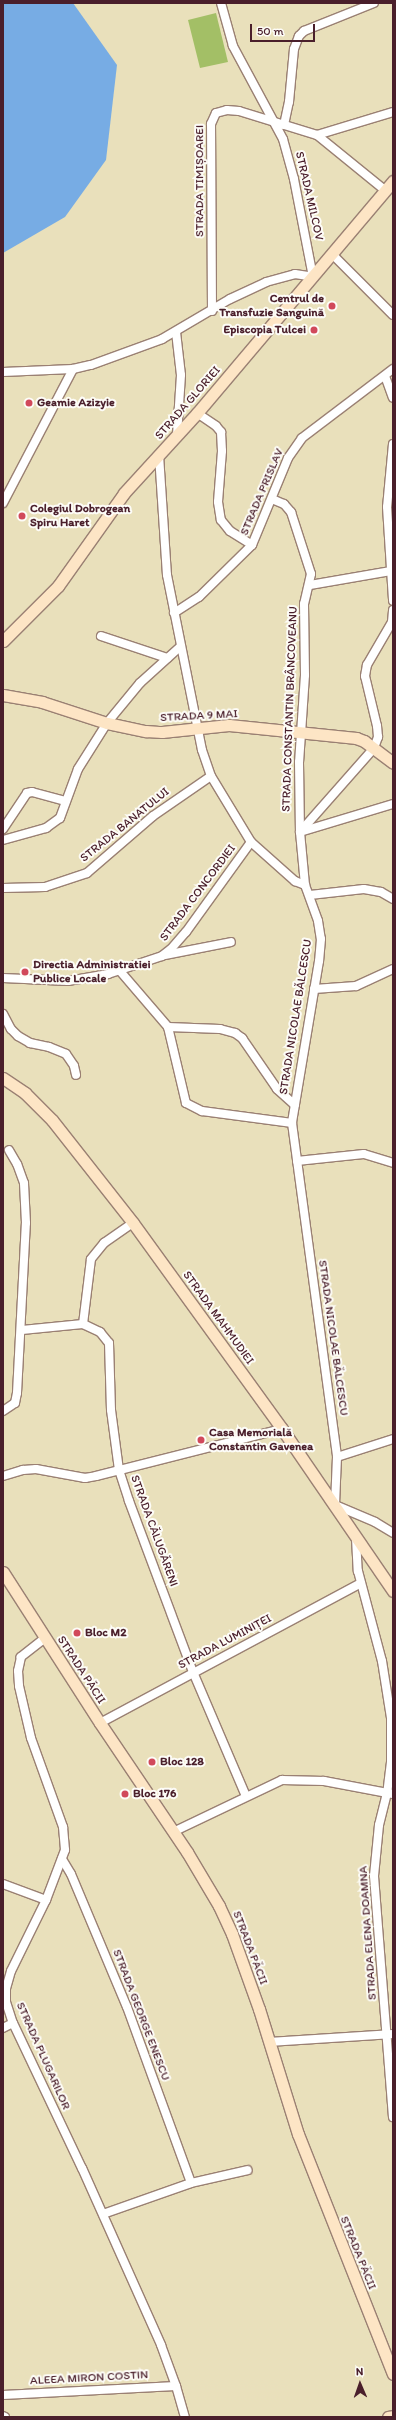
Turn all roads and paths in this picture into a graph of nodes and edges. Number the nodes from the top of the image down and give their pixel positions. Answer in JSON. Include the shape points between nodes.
{"nodes":[{"id":1,"x":222,"y":3,"type":"edge"},
{"id":2,"x":374,"y":3,"type":"edge"},
{"id":3,"x":393,"y":112,"type":"edge"},
{"id":4,"x":273,"y":123,"type":"junction"},
{"id":5,"x":284,"y":125,"type":"junction"},
{"id":6,"x":317,"y":135,"type":"junction"},
{"id":7,"x":391,"y":184,"type":"edge"},
{"id":8,"x":332,"y":254,"type":"junction"},
{"id":9,"x":313,"y":277,"type":"junction"},
{"id":10,"x":212,"y":311,"type":"junction"},
{"id":11,"x":393,"y":316,"type":"edge"},
{"id":12,"x":176,"y":332,"type":"junction"},
{"id":13,"x":73,"y":369,"type":"junction"},
{"id":14,"x":393,"y":369,"type":"edge"},
{"id":15,"x":3,"y":372,"type":"edge"},
{"id":16,"x":385,"y":376,"type":"junction"},
{"id":17,"x":393,"y":398,"type":"edge"},
{"id":18,"x":197,"y":413,"type":"junction"},
{"id":19,"x":177,"y":435,"type":"junction"},
{"id":20,"x":393,"y":444,"type":"edge"},
{"id":21,"x":159,"y":456,"type":"junction"},
{"id":22,"x":272,"y":500,"type":"junction"},
{"id":23,"x":3,"y":503,"type":"edge"},
{"id":24,"x":252,"y":545,"type":"junction"},
{"id":25,"x":391,"y":571,"type":"junction"},
{"id":26,"x":310,"y":585,"type":"junction"},
{"id":27,"x":393,"y":601,"type":"edge"},
{"id":28,"x":393,"y":610,"type":"edge"},
{"id":29,"x":174,"y":613,"type":"junction"},
{"id":30,"x":101,"y":636,"type":"dead end"},
{"id":31,"x":3,"y":641,"type":"edge"},
{"id":32,"x":181,"y":646,"type":"junction"},
{"id":33,"x":166,"y":658,"type":"junction"},
{"id":34,"x":3,"y":695,"type":"edge"},
{"id":35,"x":107,"y":723,"type":"junction"},
{"id":36,"x":196,"y":727,"type":"junction"},
{"id":37,"x":301,"y":732,"type":"junction"},
{"id":38,"x":374,"y":748,"type":"junction"},
{"id":39,"x":393,"y":763,"type":"edge"},
{"id":40,"x":211,"y":776,"type":"junction"},
{"id":41,"x":66,"y":801,"type":"junction"},
{"id":42,"x":393,"y":804,"type":"edge"},
{"id":43,"x":3,"y":829,"type":"edge"},
{"id":44,"x":300,"y":832,"type":"junction"},
{"id":45,"x":3,"y":840,"type":"edge"},
{"id":46,"x":251,"y":842,"type":"junction"},
{"id":47,"x":305,"y":885,"type":"junction"},
{"id":48,"x":3,"y":888,"type":"edge"},
{"id":49,"x":310,"y":895,"type":"junction"},
{"id":50,"x":393,"y":899,"type":"edge"},
{"id":51,"x":231,"y":942,"type":"dead end"},
{"id":52,"x":162,"y":956,"type":"junction"},
{"id":53,"x":393,"y":969,"type":"edge"},
{"id":54,"x":120,"y":971,"type":"junction"},
{"id":55,"x":3,"y":978,"type":"edge"},
{"id":56,"x":314,"y":990,"type":"junction"},
{"id":57,"x":3,"y":1014,"type":"edge"},
{"id":58,"x":168,"y":1027,"type":"junction"},
{"id":59,"x":76,"y":1076,"type":"dead end"},
{"id":60,"x":3,"y":1078,"type":"edge"},
{"id":61,"x":295,"y":1105,"type":"junction"},
{"id":62,"x":292,"y":1123,"type":"junction"},
{"id":63,"x":9,"y":1150,"type":"dead end"},
{"id":64,"x":297,"y":1161,"type":"junction"},
{"id":65,"x":393,"y":1163,"type":"edge"},
{"id":66,"x":133,"y":1223,"type":"junction"},
{"id":67,"x":83,"y":1324,"type":"junction"},
{"id":68,"x":22,"y":1330,"type":"junction"},
{"id":69,"x":3,"y":1411,"type":"edge"},
{"id":70,"x":282,"y":1429,"type":"junction"},
{"id":71,"x":393,"y":1439,"type":"edge"},
{"id":72,"x":337,"y":1457,"type":"junction"},
{"id":73,"x":119,"y":1470,"type":"junction"},
{"id":74,"x":3,"y":1476,"type":"edge"},
{"id":75,"x":335,"y":1505,"type":"junction"},
{"id":76,"x":393,"y":1533,"type":"edge"},
{"id":77,"x":356,"y":1537,"type":"junction"},
{"id":78,"x":4,"y":1577,"type":"edge"},
{"id":79,"x":361,"y":1583,"type":"junction"},
{"id":80,"x":393,"y":1591,"type":"edge"},
{"id":81,"x":45,"y":1638,"type":"junction"},
{"id":82,"x":193,"y":1672,"type":"junction"},
{"id":83,"x":100,"y":1723,"type":"junction"},
{"id":84,"x":390,"y":1794,"type":"edge"},
{"id":85,"x":246,"y":1796,"type":"junction"},
{"id":86,"x":173,"y":1832,"type":"junction"},
{"id":87,"x":62,"y":1859,"type":"junction"},
{"id":88,"x":3,"y":1884,"type":"edge"},
{"id":89,"x":46,"y":1900,"type":"junction"},
{"id":90,"x":13,"y":2023,"type":"junction"},
{"id":91,"x":3,"y":2028,"type":"edge"},
{"id":92,"x":390,"y":2034,"type":"edge"},
{"id":93,"x":269,"y":2042,"type":"junction"},
{"id":94,"x":393,"y":2117,"type":"edge"},
{"id":95,"x":248,"y":2170,"type":"dead end"},
{"id":96,"x":191,"y":2183,"type":"junction"},
{"id":97,"x":103,"y":2214,"type":"junction"},
{"id":98,"x":393,"y":2374,"type":"edge"},
{"id":99,"x":176,"y":2386,"type":"junction"},
{"id":100,"x":3,"y":2395,"type":"edge"},
{"id":101,"x":393,"y":2416,"type":"edge"},
{"id":102,"x":185,"y":2417,"type":"edge"},
{"id":103,"x":388,"y":2417,"type":"edge"}],
"edges":[{"from":1,"to":4,"type":"street","name":"STRADA MILCOV","via":[[233,46]]},
{"from":2,"to":5,"type":"street","via":[[304,31],[299,36],[294,49]]},
{"from":3,"to":6,"type":"street"},
{"from":4,"to":5,"type":"street"},
{"from":4,"to":9,"type":"street","name":"STRADA MILCOV","via":[[283,139],[294,179]]},
{"from":4,"to":10,"type":"street","name":"STRADA TIMIȘOAREI","via":[[227,110],[221,110],[212,117]]},
{"from":5,"to":6,"type":"street"},
{"from":6,"to":7,"type":"street"},
{"from":7,"to":8,"type":"street","name":"STRADA GLORIEI"},
{"from":8,"to":9,"type":"street","name":"STRADA GLORIEI"},
{"from":8,"to":11,"type":"street"},
{"from":9,"to":10,"type":"street","via":[[295,274],[266,282]]},
{"from":9,"to":18,"type":"street","name":"STRADA GLORIEI"},
{"from":10,"to":12,"type":"street"},
{"from":12,"to":13,"type":"street","via":[[116,356]]},
{"from":12,"to":19,"type":"street","via":[[181,375]]},
{"from":13,"to":15,"type":"street"},
{"from":13,"to":23,"type":"street"},
{"from":14,"to":16,"type":"street","name":"STRADA PRISLAV"},
{"from":16,"to":17,"type":"street"},
{"from":16,"to":22,"type":"street","name":"STRADA PRISLAV","via":[[302,438],[288,458]]},
{"from":18,"to":19,"type":"street","name":"STRADA GLORIEI"},
{"from":18,"to":24,"type":"street","via":[[221,432],[218,502],[221,520],[230,531]]},
{"from":19,"to":21,"type":"street","name":"STRADA GLORIEI"},
{"from":20,"to":25,"type":"street","via":[[387,507]]},
{"from":21,"to":29,"type":"street","via":[[165,550]]},
{"from":21,"to":31,"type":"street","name":"STRADA GLORIEI","via":[[116,504],[58,586]]},
{"from":22,"to":24,"type":"street","name":"STRADA PRISLAV"},
{"from":22,"to":26,"type":"street","name":"STRADA CONSTANTIN BRÂNCOVEANU","via":[[284,504],[291,512],[310,568]]},
{"from":24,"to":29,"type":"street","name":"STRADA PRISLAV","via":[[199,597]]},
{"from":25,"to":26,"type":"street"},
{"from":25,"to":27,"type":"street"},
{"from":26,"to":37,"type":"street","name":"STRADA CONSTANTIN BRÂNCOVEANU","via":[[304,604],[305,675]]},
{"from":28,"to":38,"type":"street","via":[[392,622],[367,664],[365,676],[377,726],[378,736]]},
{"from":29,"to":32,"type":"street"},
{"from":30,"to":33,"type":"street"},
{"from":32,"to":33,"type":"street"},
{"from":32,"to":36,"type":"street"},
{"from":33,"to":35,"type":"street","via":[[140,683]]},
{"from":34,"to":35,"type":"street","name":"STRADA 9 MAI","via":[[42,702]]},
{"from":35,"to":36,"type":"street","name":"STRADA 9 MAI","via":[[146,731],[173,731]]},
{"from":35,"to":41,"type":"street","via":[[78,769]]},
{"from":36,"to":37,"type":"street","name":"STRADA 9 MAI","via":[[229,726]]},
{"from":36,"to":40,"type":"street"},
{"from":37,"to":38,"type":"street","name":"STRADA 9 MAI","via":[[356,738]]},
{"from":37,"to":44,"type":"street","name":"STRADA CONSTANTIN BRÂNCOVEANU","via":[[298,786]]},
{"from":38,"to":39,"type":"street","name":"STRADA 9 MAI"},
{"from":38,"to":44,"type":"street"},
{"from":40,"to":46,"type":"street"},
{"from":40,"to":48,"type":"street","name":"STRADA BANATULUI","via":[[153,816],[87,873],[45,887]]},
{"from":41,"to":43,"type":"street","via":[[27,793]]},
{"from":41,"to":45,"type":"street","via":[[60,818],[54,824]]},
{"from":42,"to":44,"type":"street"},
{"from":44,"to":47,"type":"street","name":"STRADA CONSTANTIN BRÂNCOVEANU"},
{"from":46,"to":47,"type":"street","via":[[295,881]]},
{"from":46,"to":52,"type":"street","name":"STRADA CONCORDIEI","via":[[186,932]]},
{"from":47,"to":49,"type":"street","name":"STRADA NICOLAE BĂLCESCU"},
{"from":49,"to":50,"type":"street","via":[[364,889],[381,892]]},
{"from":49,"to":56,"type":"street","name":"STRADA NICOLAE BĂLCESCU","via":[[321,939]]},
{"from":51,"to":52,"type":"street","name":"STRADA CONCORDIEI"},
{"from":52,"to":54,"type":"street","name":"STRADA CONCORDIEI"},
{"from":53,"to":56,"type":"street","via":[[356,986]]},
{"from":54,"to":55,"type":"street","name":"STRADA CONCORDIEI","via":[[68,981]]},
{"from":54,"to":58,"type":"street"},
{"from":56,"to":61,"type":"street","name":"STRADA NICOLAE BĂLCESCU"},
{"from":57,"to":59,"type":"street","via":[[18,1036],[30,1043],[66,1054],[74,1066]]},
{"from":58,"to":61,"type":"street","via":[[220,1029],[235,1033],[242,1038],[277,1089]]},
{"from":58,"to":62,"type":"street","via":[[186,1103],[202,1111]]},
{"from":60,"to":66,"type":"street","name":"STRADA MAHMUDIEI","via":[[25,1093],[52,1120]]},
{"from":61,"to":62,"type":"street","name":"STRADA NICOLAE BĂLCESCU"},
{"from":62,"to":64,"type":"street","name":"STRADA NICOLAE BĂLCESCU"},
{"from":63,"to":68,"type":"street","via":[[21,1172],[25,1196]]},
{"from":64,"to":65,"type":"street","via":[[364,1154]]},
{"from":64,"to":72,"type":"street","name":"STRADA NICOLAE BĂLCESCU"},
{"from":66,"to":67,"type":"street","via":[[104,1244],[91,1259]]},
{"from":66,"to":70,"type":"street","name":"STRADA MAHMUDIEI"},
{"from":67,"to":68,"type":"street"},
{"from":67,"to":73,"type":"street","name":"STRADA CĂLUGĂRENI","via":[[100,1332],[109,1343],[111,1410]]},
{"from":68,"to":69,"type":"street","via":[[15,1403]]},
{"from":70,"to":73,"type":"street"},
{"from":70,"to":75,"type":"street","name":"STRADA MAHMUDIEI"},
{"from":71,"to":72,"type":"street"},
{"from":72,"to":75,"type":"street","name":"STRADA NICOLAE BĂLCESCU"},
{"from":73,"to":74,"type":"street","via":[[85,1478],[36,1470],[23,1470]]},
{"from":73,"to":82,"type":"street","name":"STRADA CĂLUGĂRENI"},
{"from":75,"to":76,"type":"street","via":[[375,1522]]},
{"from":75,"to":77,"type":"street","name":"STRADA MAHMUDIEI"},
{"from":77,"to":79,"type":"street","name":"STRADA ELENA DOAMNA"},
{"from":77,"to":80,"type":"street","name":"STRADA MAHMUDIEI"},
{"from":78,"to":81,"type":"street","name":"STRADA PĂCII"},
{"from":79,"to":82,"type":"street","name":"STRADA LUMINIȚEI"},
{"from":79,"to":84,"type":"street","name":"STRADA ELENA DOAMNA","via":[[382,1661],[388,1698]]},
{"from":81,"to":83,"type":"street","name":"STRADA PĂCII"},
{"from":81,"to":87,"type":"street","name":"STRADA PLUGARILOR","via":[[21,1657],[18,1671],[19,1686],[31,1738],[63,1827],[65,1850]]},
{"from":82,"to":83,"type":"street","name":"STRADA LUMINIȚEI"},
{"from":82,"to":85,"type":"street","name":"STRADA CĂLUGĂRENI"},
{"from":83,"to":86,"type":"street","name":"STRADA PĂCII"},
{"from":84,"to":85,"type":"street","via":[[304,1779],[282,1780]]},
{"from":84,"to":92,"type":"street","name":"STRADA ELENA DOAMNA","via":[[379,1825],[374,1876]]},
{"from":85,"to":86,"type":"street"},
{"from":86,"to":93,"type":"street","name":"STRADA PĂCII","via":[[219,1906],[244,1968]]},
{"from":87,"to":89,"type":"street","name":"STRADA PLUGARILOR"},
{"from":87,"to":96,"type":"street","name":"STRADA GEORGE ENESCU","via":[[127,2007]]},
{"from":88,"to":89,"type":"street"},
{"from":89,"to":90,"type":"street","name":"STRADA PLUGARILOR","via":[[11,1971],[6,1988],[6,2002]]},
{"from":90,"to":91,"type":"street"},
{"from":90,"to":97,"type":"street","name":"STRADA PLUGARILOR"},
{"from":92,"to":93,"type":"street"},
{"from":92,"to":94,"type":"street","name":"STRADA ELENA DOAMNA"},
{"from":93,"to":98,"type":"street","name":"STRADA PĂCII","via":[[298,2134]]},
{"from":95,"to":96,"type":"street"},
{"from":96,"to":97,"type":"street"},
{"from":97,"to":99,"type":"street","name":"STRADA PLUGARILOR","via":[[161,2345]]},
{"from":99,"to":100,"type":"street","name":"ALEEA MIRON COSTIN"},
{"from":99,"to":102,"type":"street","name":"STRADA PLUGARILOR"},
{"from":101,"to":103,"type":"street"}]}
